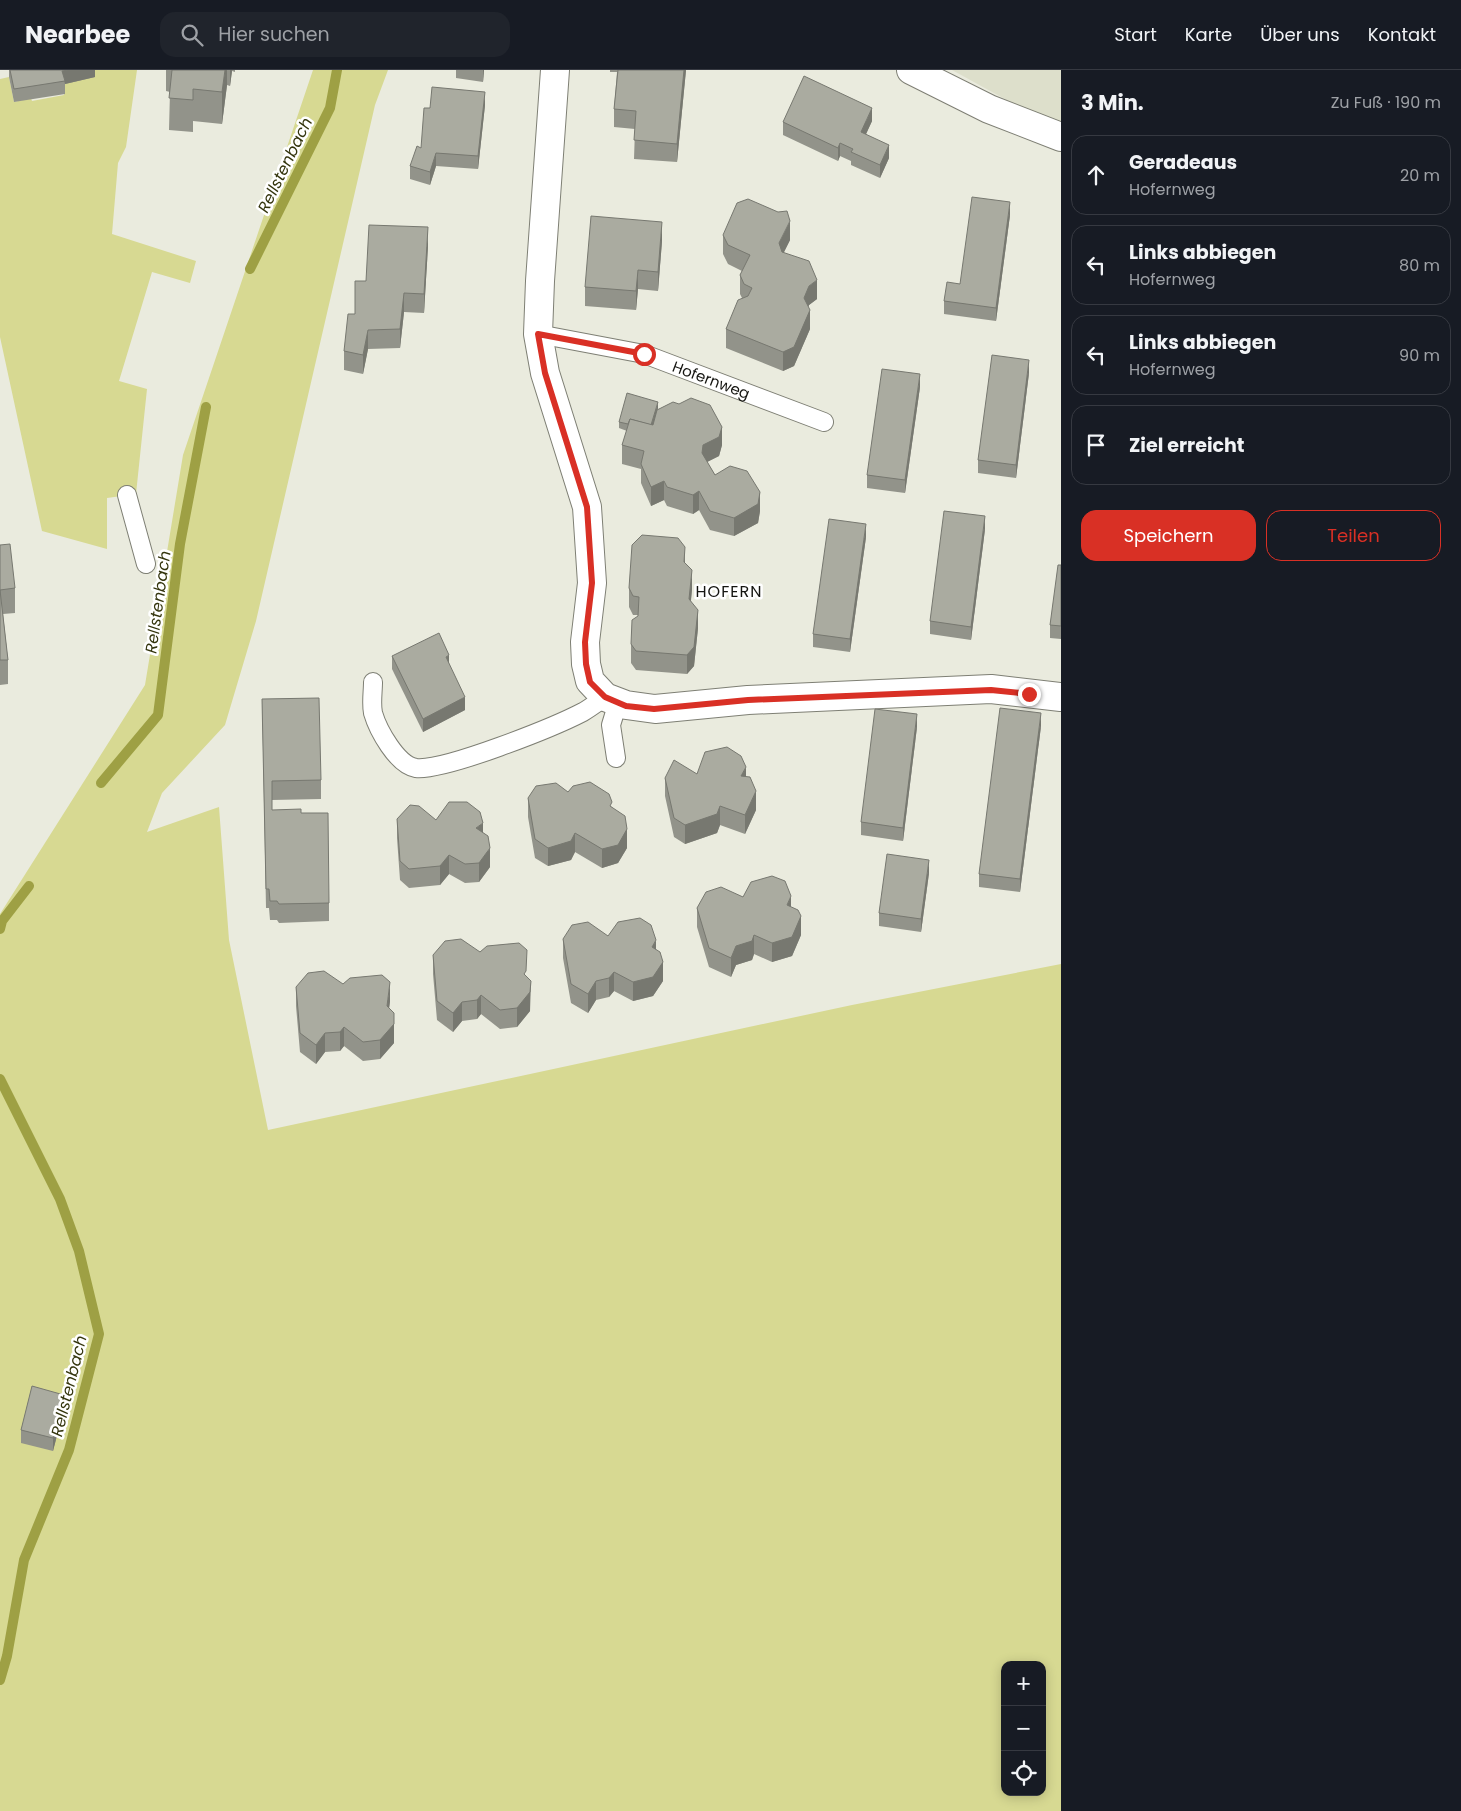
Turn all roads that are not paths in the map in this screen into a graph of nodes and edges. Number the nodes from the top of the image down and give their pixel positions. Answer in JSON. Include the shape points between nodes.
{"nodes":[{"id":1,"x":556,"y":70,"type":"edge"},
{"id":2,"x":911,"y":70,"type":"edge"},
{"id":3,"x":1061,"y":137,"type":"edge"},
{"id":4,"x":538,"y":334,"type":"junction"},
{"id":5,"x":824,"y":422,"type":"dead end"},
{"id":6,"x":127,"y":495,"type":"dead end"},
{"id":7,"x":146,"y":564,"type":"dead end"},
{"id":8,"x":373,"y":682,"type":"dead end"},
{"id":9,"x":1061,"y":697,"type":"edge"},
{"id":10,"x":611,"y":699,"type":"junction"},
{"id":11,"x":616,"y":758,"type":"dead end"}],
"edges":[{"from":1,"to":4,"type":"street"},
{"from":2,"to":3,"type":"street","via":[[989,109]]},
{"from":4,"to":5,"type":"lane","name":"Hofernweg","via":[[644,354]]},
{"from":4,"to":10,"type":"street","via":[[545,373],[587,507],[592,583],[585,642],[586,664],[590,682]]},
{"from":6,"to":7,"type":"lane"},
{"from":8,"to":10,"type":"lane","via":[[373,712],[384,739],[402,760],[416,768],[446,764],[488,751]]},
{"from":9,"to":10,"type":"street","via":[[991,690],[748,700],[654,709],[626,706]]},
{"from":10,"to":11,"type":"lane"}]}
